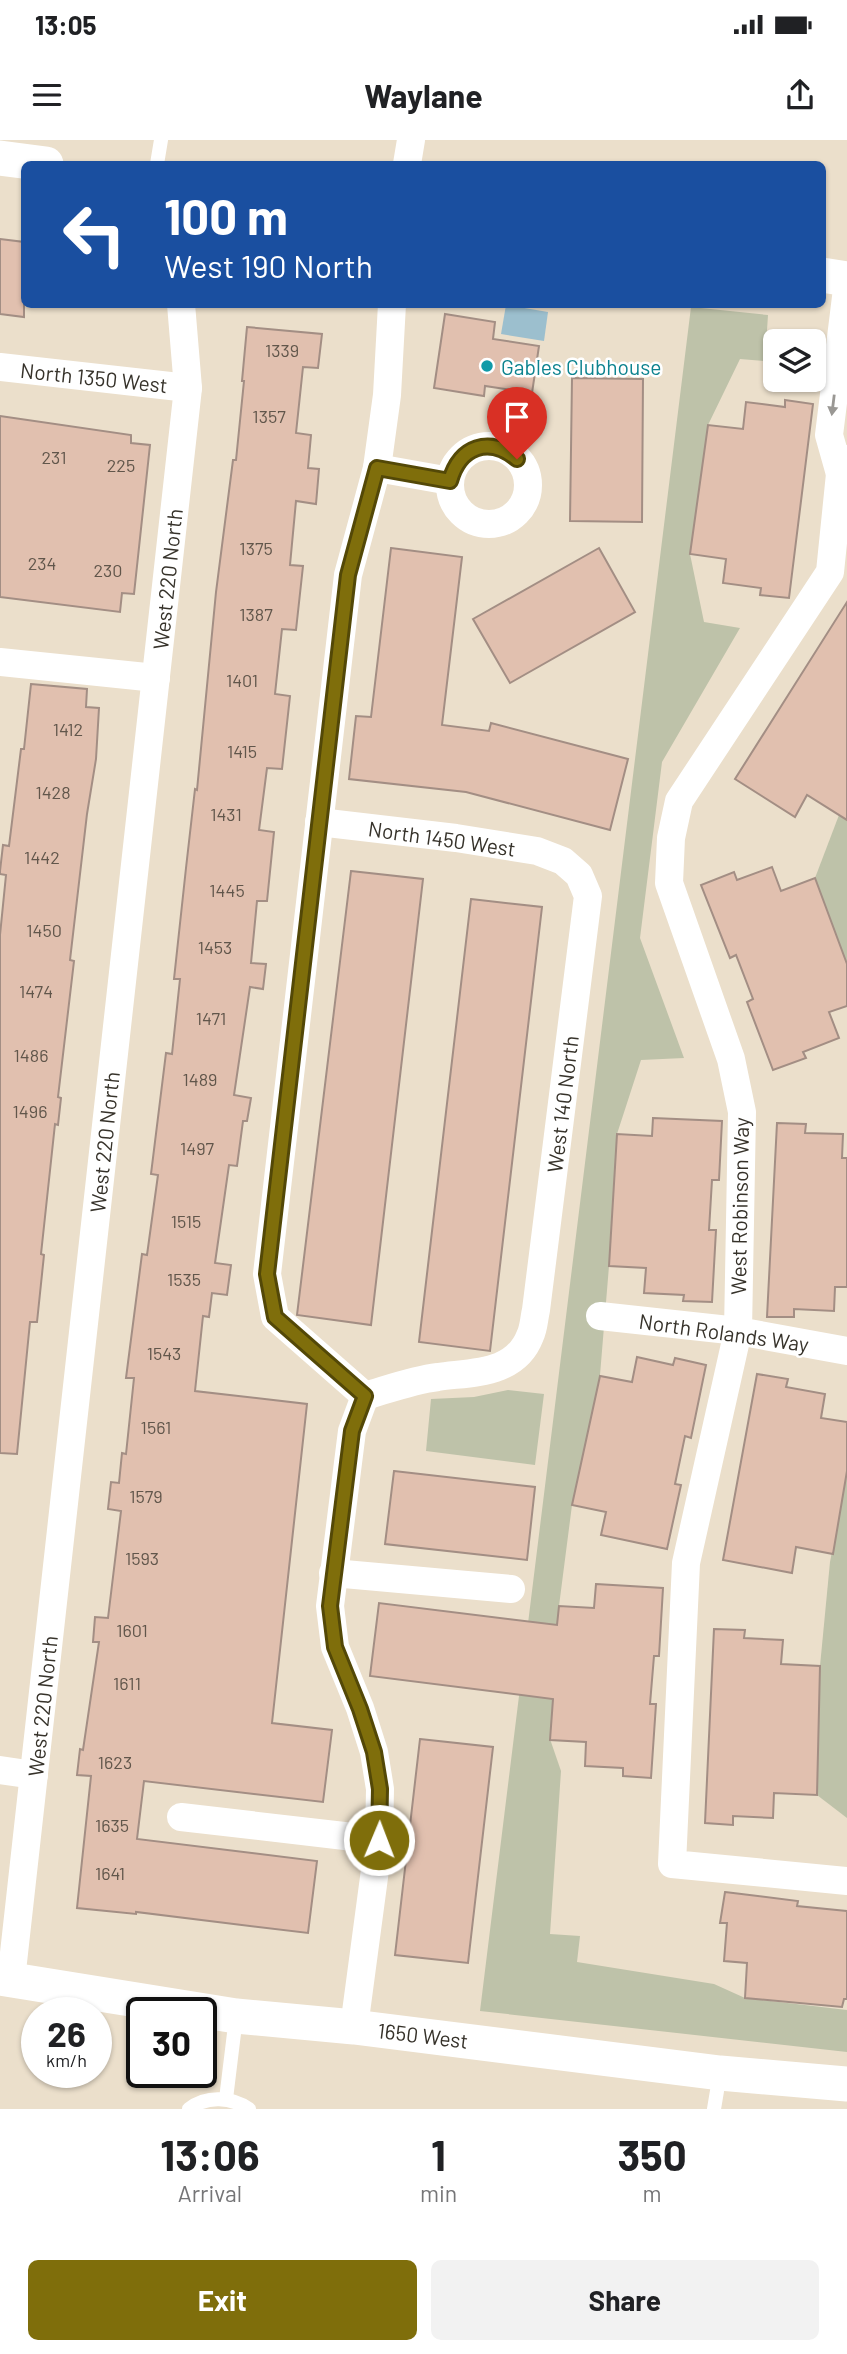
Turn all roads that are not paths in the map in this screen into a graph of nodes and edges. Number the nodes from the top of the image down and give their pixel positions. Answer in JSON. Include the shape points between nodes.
{"nodes":[{"id":1,"x":161,"y":140,"type":"edge"},
{"id":2,"x":411,"y":140,"type":"edge"},
{"id":3,"x":0,"y":158,"type":"edge"},
{"id":4,"x":23,"y":161,"type":"edge"},
{"id":5,"x":158,"y":161,"type":"edge"},
{"id":6,"x":408,"y":161,"type":"edge"},
{"id":7,"x":826,"y":276,"type":"edge"},
{"id":8,"x":847,"y":279,"type":"edge"},
{"id":9,"x":847,"y":289,"type":"edge"},
{"id":10,"x":181,"y":308,"type":"edge"},
{"id":11,"x":391,"y":316,"type":"edge"},
{"id":12,"x":0,"y":367,"type":"edge"},
{"id":13,"x":188,"y":388,"type":"junction"},
{"id":14,"x":843,"y":467,"type":"edge"},
{"id":15,"x":377,"y":468,"type":"junction"},
{"id":16,"x":450,"y":481,"type":"dead end"},
{"id":17,"x":838,"y":574,"type":"edge"},
{"id":18,"x":0,"y":662,"type":"edge"},
{"id":19,"x":156,"y":678,"type":"junction"},
{"id":20,"x":319,"y":822,"type":"junction"},
{"id":21,"x":563,"y":860,"type":"joint"},
{"id":22,"x":600,"y":1316,"type":"dead end"},
{"id":23,"x":738,"y":1331,"type":"junction"},
{"id":24,"x":847,"y":1351,"type":"edge"},
{"id":25,"x":365,"y":1396,"type":"junction"},
{"id":26,"x":333,"y":1573,"type":"junction"},
{"id":27,"x":511,"y":1589,"type":"dead end"},
{"id":28,"x":0,"y":1769,"type":"edge"},
{"id":29,"x":34,"y":1775,"type":"junction"},
{"id":30,"x":181,"y":1817,"type":"dead end"},
{"id":31,"x":379,"y":1840,"type":"junction"},
{"id":32,"x":847,"y":1881,"type":"edge"},
{"id":33,"x":6,"y":1979,"type":"edge"},
{"id":34,"x":236,"y":2016,"type":"junction"},
{"id":35,"x":354,"y":2027,"type":"junction"},
{"id":36,"x":720,"y":2073,"type":"junction"},
{"id":37,"x":847,"y":2084,"type":"edge"},
{"id":38,"x":226,"y":2099,"type":"junction"},
{"id":39,"x":190,"y":2109,"type":"edge"},
{"id":40,"x":249,"y":2109,"type":"edge"},
{"id":41,"x":714,"y":2109,"type":"edge"}],
"edges":[{"from":1,"to":5,"type":"lane"},
{"from":2,"to":6,"type":"street"},
{"from":3,"to":4,"type":"street"},
{"from":7,"to":8,"type":"street"},
{"from":9,"to":14,"type":"street","one_way":true,"via":[[829,435]]},
{"from":10,"to":13,"type":"street","name":"West 220 North"},
{"from":11,"to":15,"type":"street","via":[[367,393]]},
{"from":12,"to":13,"type":"street","name":"North 1350 West"},
{"from":13,"to":19,"type":"street","name":"West 220 North"},
{"from":14,"to":17,"type":"street","name":"West Robinson Way"},
{"from":15,"to":16,"type":"street"},
{"from":15,"to":20,"type":"street","via":[[348,575]]},
{"from":17,"to":23,"type":"street","name":"West Robinson Way","via":[[679,801],[671,838],[669,883],[731,1059],[742,1112]]},
{"from":18,"to":19,"type":"street"},
{"from":19,"to":29,"type":"street","name":"West 220 North"},
{"from":20,"to":21,"type":"street","name":"North 1450 West","via":[[512,846]]},
{"from":20,"to":25,"type":"street","via":[[267,1274],[275,1317]]},
{"from":21,"to":25,"type":"street","name":"West 140 North","via":[[579,875],[588,896],[531,1336],[507,1365],[435,1377]]},
{"from":22,"to":23,"type":"street","name":"North Rolands Way"},
{"from":23,"to":24,"type":"street","name":"North Rolands Way"},
{"from":23,"to":32,"type":"street","name":"West Robinson Way","via":[[686,1563],[672,1864]]},
{"from":25,"to":26,"type":"street","via":[[352,1431]]},
{"from":26,"to":27,"type":"street"},
{"from":26,"to":31,"type":"street","via":[[330,1606],[335,1647],[374,1752],[380,1789]]},
{"from":28,"to":29,"type":"street"},
{"from":29,"to":33,"type":"street","name":"West 220 North"},
{"from":30,"to":31,"type":"street"},
{"from":31,"to":35,"type":"street"},
{"from":33,"to":34,"type":"street","name":"1650 West"},
{"from":34,"to":35,"type":"street","name":"1650 West"},
{"from":34,"to":38,"type":"lane"},
{"from":35,"to":36,"type":"street","name":"1650 West"},
{"from":36,"to":37,"type":"street","name":"1650 West"},
{"from":36,"to":41,"type":"lane"},
{"from":38,"to":39,"type":"lane","via":[[210,2099]]},
{"from":38,"to":40,"type":"lane"}]}
